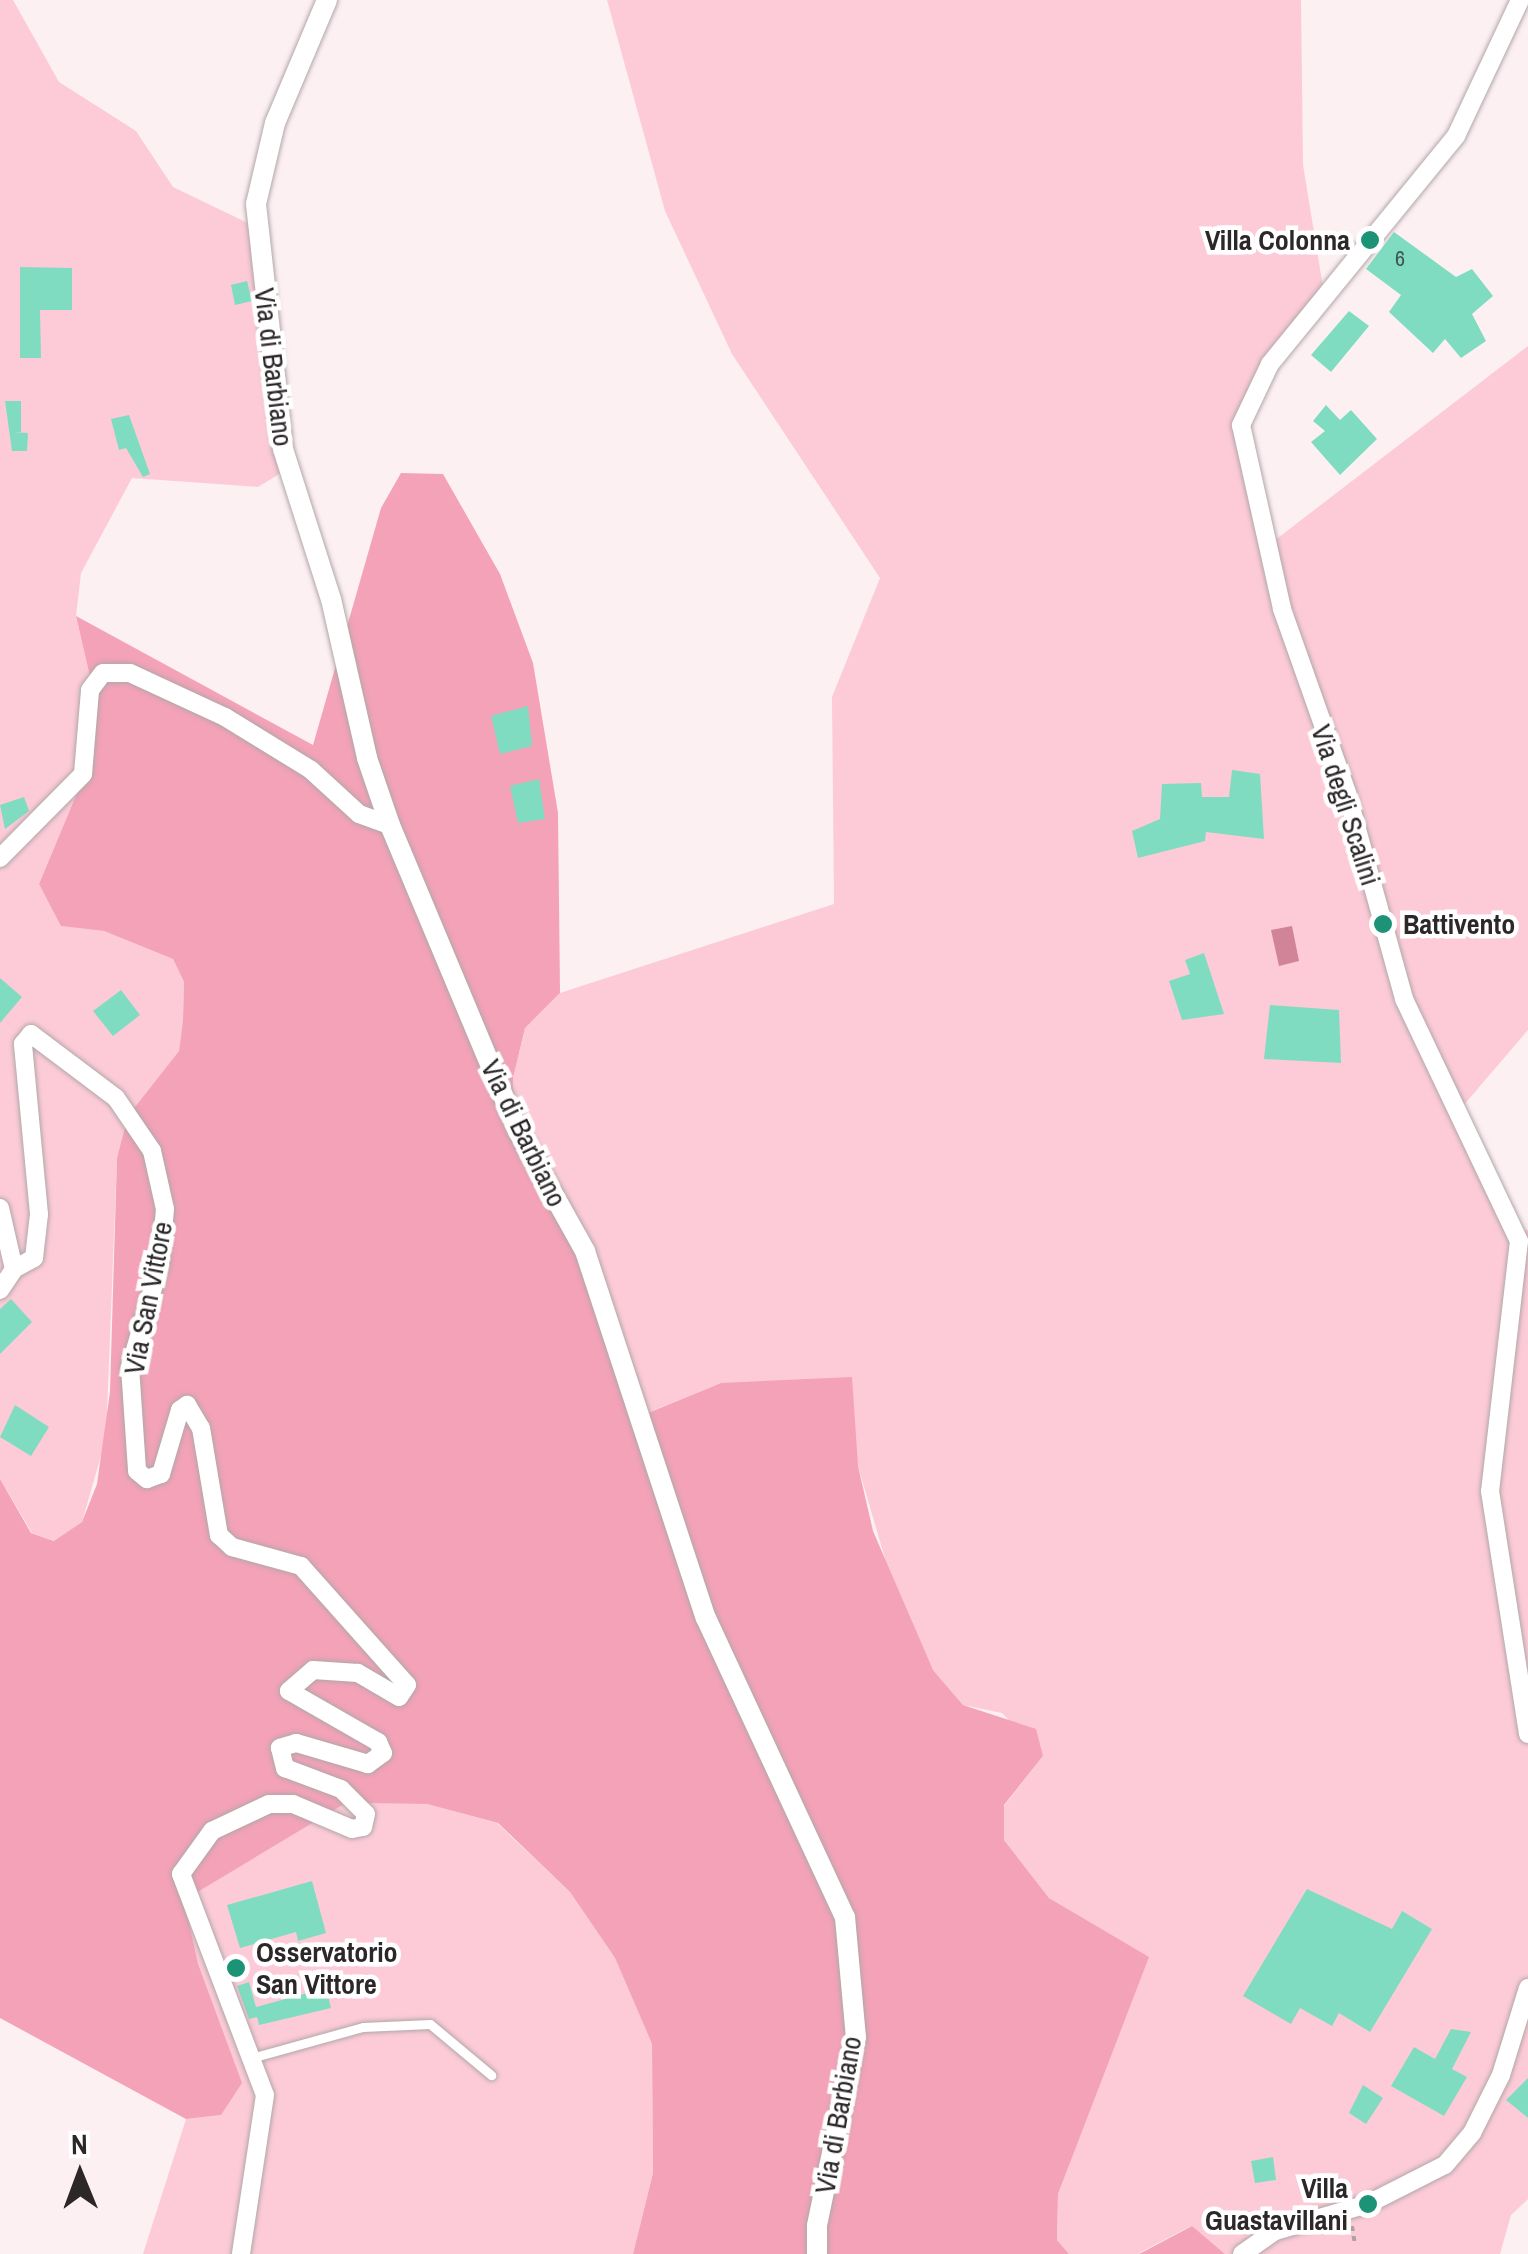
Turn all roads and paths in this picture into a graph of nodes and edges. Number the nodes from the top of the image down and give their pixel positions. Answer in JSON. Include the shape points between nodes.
{"nodes":[{"id":1,"x":327,"y":0,"type":"edge"},
{"id":2,"x":1520,"y":0,"type":"edge"},
{"id":3,"x":390,"y":825,"type":"junction"},
{"id":4,"x":0,"y":858,"type":"edge"},
{"id":5,"x":0,"y":1208,"type":"edge"},
{"id":6,"x":14,"y":1269,"type":"junction"},
{"id":7,"x":0,"y":1290,"type":"edge"},
{"id":8,"x":1528,"y":1734,"type":"edge"},
{"id":9,"x":1528,"y":1988,"type":"edge"},
{"id":10,"x":250,"y":2058,"type":"junction"},
{"id":11,"x":490,"y":2074,"type":"dead end"},
{"id":12,"x":1246,"y":2252,"type":"edge"},
{"id":13,"x":241,"y":2254,"type":"edge"},
{"id":14,"x":818,"y":2254,"type":"edge"}],
"edges":[{"from":1,"to":3,"type":"street","name":"Via di Barbiano","via":[[275,124],[256,204],[258,234],[284,449],[332,600],[362,740]]},
{"from":2,"to":8,"type":"street","name":"Via degli Scalini","via":[[1456,136],[1270,364],[1240,424],[1282,609],[1347,792],[1404,1000],[1519,1241],[1490,1491]]},
{"from":3,"to":4,"type":"street","via":[[359,814],[311,770],[225,717],[130,673],[104,673],[90,690],[84,774]]},
{"from":3,"to":14,"type":"street","name":"Via di Barbiano","via":[[518,1131],[586,1250],[706,1618],[845,1917],[856,2036],[817,2226]]},
{"from":5,"to":6,"type":"street"},
{"from":6,"to":7,"type":"street"},
{"from":6,"to":10,"type":"street","name":"Via San Vittore","via":[[34,1258],[39,1214],[23,1044],[31,1034],[116,1098],[152,1151],[165,1209],[160,1264],[130,1367],[137,1471],[147,1479],[161,1474],[187,1405],[200,1428],[219,1534],[232,1546],[301,1566],[407,1684],[399,1697],[358,1674],[313,1670],[289,1692],[378,1742],[383,1754],[368,1764],[296,1743],[280,1748],[285,1768],[340,1789],[366,1814],[364,1827],[293,1804],[269,1804],[212,1831],[188,1858],[183,1890]]},
{"from":9,"to":12,"type":"street","via":[[1501,2076],[1472,2133],[1446,2165],[1419,2183],[1275,2231]]},
{"from":10,"to":11,"type":"lane","via":[[363,2027],[430,2024]]},
{"from":10,"to":13,"type":"street","name":"Via San Vittore","via":[[265,2095],[264,2118]]}]}
